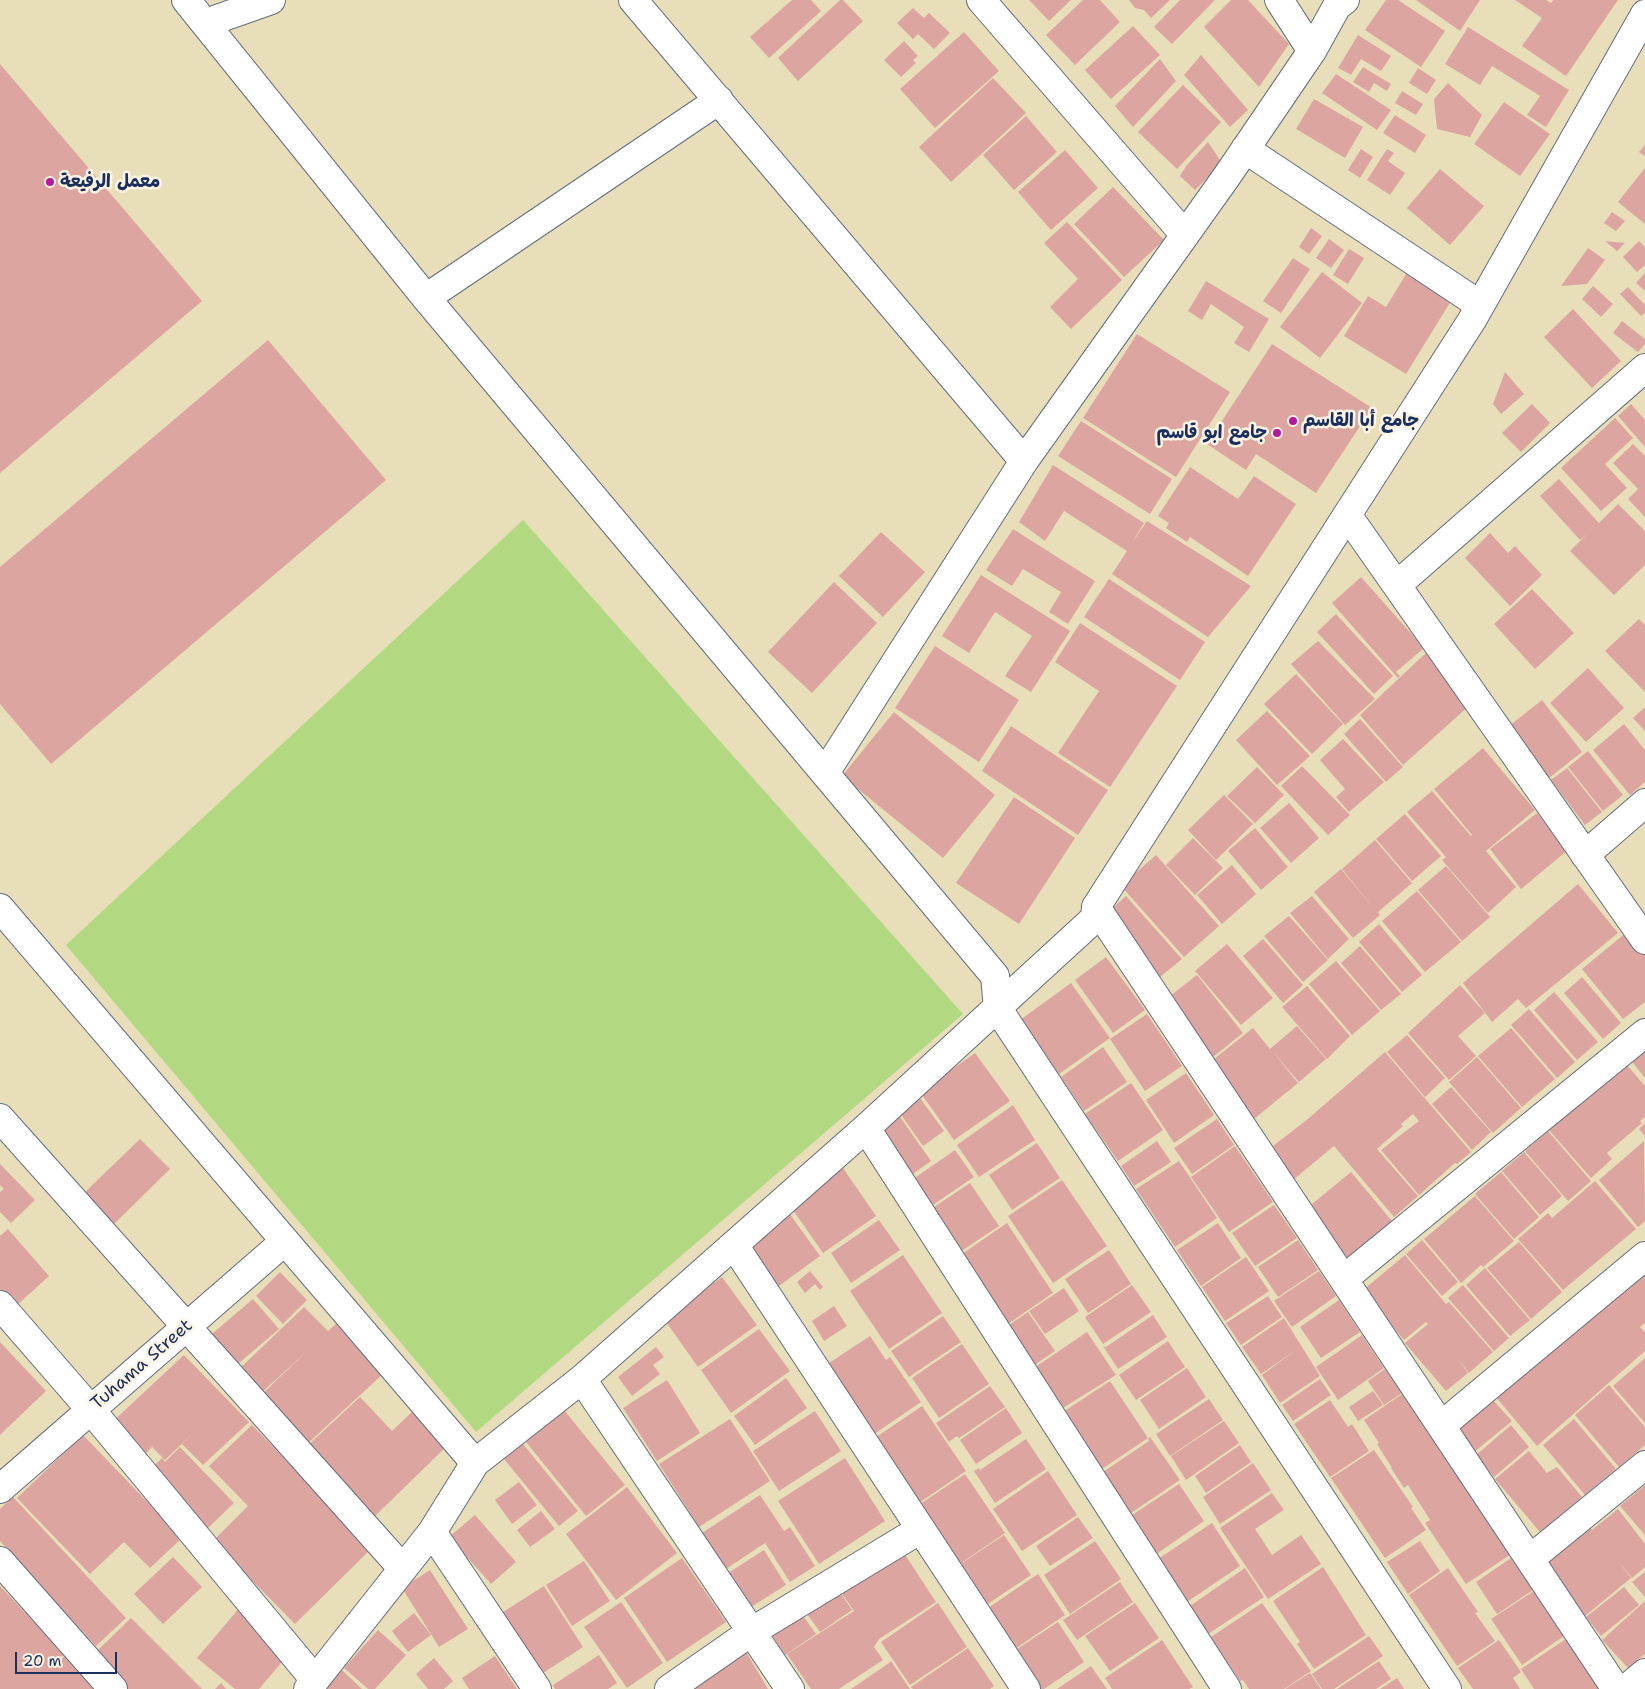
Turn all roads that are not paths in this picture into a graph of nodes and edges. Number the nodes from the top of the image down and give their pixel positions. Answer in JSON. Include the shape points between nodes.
{"nodes":[{"id":1,"x":186,"y":0,"type":"edge"},
{"id":2,"x":272,"y":0,"type":"edge"},
{"id":3,"x":633,"y":0,"type":"edge"},
{"id":4,"x":981,"y":0,"type":"edge"},
{"id":5,"x":1279,"y":0,"type":"edge"},
{"id":6,"x":1345,"y":0,"type":"edge"},
{"id":7,"x":1645,"y":14,"type":"edge"},
{"id":8,"x":206,"y":23,"type":"junction"},
{"id":9,"x":1312,"y":51,"type":"junction"},
{"id":10,"x":719,"y":100,"type":"junction"},
{"id":11,"x":1245,"y":149,"type":"junction"},
{"id":12,"x":1185,"y":235,"type":"junction"},
{"id":13,"x":426,"y":298,"type":"junction"},
{"id":14,"x":1480,"y":305,"type":"junction"},
{"id":15,"x":1643,"y":375,"type":"edge"},
{"id":16,"x":1024,"y":461,"type":"junction"},
{"id":17,"x":1348,"y":516,"type":"junction"},
{"id":18,"x":1397,"y":585,"type":"junction"},
{"id":19,"x":825,"y":772,"type":"junction"},
{"id":20,"x":1645,"y":803,"type":"edge"},
{"id":21,"x":1586,"y":855,"type":"junction"},
{"id":22,"x":1096,"y":907,"type":"junction"},
{"id":23,"x":0,"y":908,"type":"edge"},
{"id":24,"x":1645,"y":940,"type":"edge"},
{"id":25,"x":998,"y":1008,"type":"junction"},
{"id":26,"x":1645,"y":1034,"type":"edge"},
{"id":27,"x":0,"y":1118,"type":"edge"},
{"id":28,"x":866,"y":1128,"type":"junction"},
{"id":29,"x":285,"y":1241,"type":"junction"},
{"id":30,"x":734,"y":1245,"type":"junction"},
{"id":31,"x":1645,"y":1256,"type":"edge"},
{"id":32,"x":1345,"y":1278,"type":"junction"},
{"id":33,"x":0,"y":1305,"type":"edge"},
{"id":34,"x":187,"y":1327,"type":"junction"},
{"id":35,"x":582,"y":1379,"type":"junction"},
{"id":36,"x":91,"y":1410,"type":"junction"},
{"id":37,"x":1442,"y":1425,"type":"junction"},
{"id":38,"x":475,"y":1463,"type":"junction"},
{"id":39,"x":1645,"y":1464,"type":"edge"},
{"id":40,"x":0,"y":1489,"type":"edge"},
{"id":41,"x":922,"y":1529,"type":"junction"},
{"id":42,"x":432,"y":1532,"type":"junction"},
{"id":43,"x":1530,"y":1560,"type":"junction"},
{"id":44,"x":0,"y":1561,"type":"edge"},
{"id":45,"x":402,"y":1569,"type":"junction"},
{"id":46,"x":751,"y":1632,"type":"junction"},
{"id":47,"x":1645,"y":1672,"type":"edge"},
{"id":48,"x":311,"y":1684,"type":"edge"},
{"id":49,"x":112,"y":1689,"type":"edge"},
{"id":50,"x":537,"y":1689,"type":"edge"},
{"id":51,"x":669,"y":1689,"type":"edge"},
{"id":52,"x":790,"y":1689,"type":"edge"},
{"id":53,"x":1026,"y":1689,"type":"edge"},
{"id":54,"x":1227,"y":1689,"type":"edge"},
{"id":55,"x":1447,"y":1689,"type":"edge"},
{"id":56,"x":1616,"y":1689,"type":"edge"},
{"id":57,"x":1626,"y":1689,"type":"edge"}],
"edges":[{"from":1,"to":8,"type":"street"},
{"from":2,"to":8,"type":"street"},
{"from":3,"to":10,"type":"street"},
{"from":4,"to":12,"type":"street"},
{"from":5,"to":9,"type":"street"},
{"from":6,"to":9,"type":"street","via":[[1337,6]]},
{"from":7,"to":14,"type":"street"},
{"from":8,"to":13,"type":"street"},
{"from":9,"to":11,"type":"street"},
{"from":10,"to":13,"type":"street"},
{"from":10,"to":16,"type":"street"},
{"from":11,"to":12,"type":"street"},
{"from":11,"to":14,"type":"street"},
{"from":12,"to":16,"type":"street"},
{"from":13,"to":19,"type":"street"},
{"from":14,"to":17,"type":"street"},
{"from":15,"to":18,"type":"street"},
{"from":16,"to":19,"type":"street"},
{"from":17,"to":18,"type":"street"},
{"from":17,"to":22,"type":"street"},
{"from":18,"to":21,"type":"street"},
{"from":19,"to":25,"type":"street","via":[[995,976]]},
{"from":20,"to":21,"type":"street"},
{"from":21,"to":24,"type":"street"},
{"from":22,"to":25,"type":"street","via":[[1095,918]]},
{"from":22,"to":32,"type":"street"},
{"from":23,"to":29,"type":"street"},
{"from":25,"to":28,"type":"street"},
{"from":25,"to":55,"type":"street"},
{"from":26,"to":32,"type":"street"},
{"from":27,"to":34,"type":"street"},
{"from":28,"to":30,"type":"street"},
{"from":28,"to":54,"type":"street"},
{"from":29,"to":34,"type":"street","name":"Tuhama Street"},
{"from":29,"to":38,"type":"street"},
{"from":30,"to":35,"type":"street"},
{"from":30,"to":41,"type":"street"},
{"from":31,"to":37,"type":"street"},
{"from":32,"to":37,"type":"street"},
{"from":33,"to":36,"type":"street"},
{"from":34,"to":36,"type":"street","name":"Tuhama Street"},
{"from":34,"to":45,"type":"street"},
{"from":35,"to":38,"type":"street"},
{"from":35,"to":46,"type":"street"},
{"from":36,"to":40,"type":"street","name":"Tuhama Street"},
{"from":36,"to":48,"type":"street"},
{"from":37,"to":43,"type":"street"},
{"from":38,"to":42,"type":"street"},
{"from":39,"to":43,"type":"street"},
{"from":41,"to":46,"type":"street"},
{"from":41,"to":53,"type":"street"},
{"from":42,"to":45,"type":"street"},
{"from":42,"to":50,"type":"street"},
{"from":43,"to":56,"type":"street"},
{"from":44,"to":49,"type":"street"},
{"from":45,"to":48,"type":"street"},
{"from":46,"to":51,"type":"street"},
{"from":46,"to":52,"type":"street"},
{"from":47,"to":57,"type":"street"}]}
